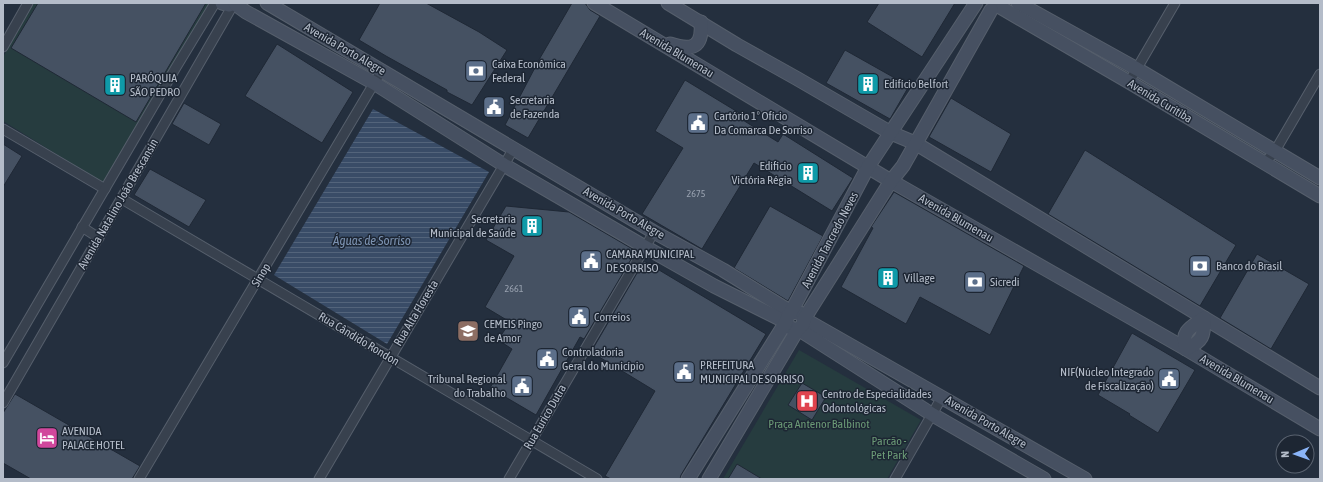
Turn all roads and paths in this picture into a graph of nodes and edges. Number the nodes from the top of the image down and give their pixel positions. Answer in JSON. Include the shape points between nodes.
{"nodes":[{"id":1,"x":28,"y":3,"type":"edge"},
{"id":2,"x":215,"y":3,"type":"edge"},
{"id":3,"x":267,"y":3,"type":"edge"},
{"id":4,"x":594,"y":3,"type":"edge"},
{"id":5,"x":668,"y":3,"type":"edge"},
{"id":6,"x":976,"y":3,"type":"edge"},
{"id":7,"x":1018,"y":3,"type":"edge"},
{"id":8,"x":1175,"y":3,"type":"edge"},
{"id":9,"x":232,"y":4,"type":"edge"},
{"id":10,"x":998,"y":7,"type":"edge"},
{"id":11,"x":701,"y":22,"type":"junction"},
{"id":12,"x":658,"y":40,"type":"junction"},
{"id":13,"x":3,"y":47,"type":"edge"},
{"id":14,"x":1137,"y":69,"type":"junction"},
{"id":15,"x":382,"y":70,"type":"junction"},
{"id":16,"x":1320,"y":74,"type":"edge"},
{"id":17,"x":1129,"y":82,"type":"junction"},
{"id":18,"x":374,"y":83,"type":"junction"},
{"id":19,"x":3,"y":129,"type":"edge"},
{"id":20,"x":891,"y":134,"type":"junction"},
{"id":21,"x":915,"y":143,"type":"junction"},
{"id":22,"x":514,"y":148,"type":"junction"},
{"id":23,"x":1275,"y":151,"type":"junction"},
{"id":24,"x":1264,"y":164,"type":"junction"},
{"id":25,"x":504,"y":165,"type":"junction"},
{"id":26,"x":868,"y":167,"type":"junction"},
{"id":27,"x":1320,"y":178,"type":"edge"},
{"id":28,"x":891,"y":181,"type":"junction"},
{"id":29,"x":105,"y":189,"type":"junction"},
{"id":30,"x":1320,"y":196,"type":"edge"},
{"id":31,"x":122,"y":199,"type":"junction"},
{"id":32,"x":82,"y":227,"type":"junction"},
{"id":33,"x":654,"y":232,"type":"junction"},
{"id":34,"x":99,"y":238,"type":"junction"},
{"id":35,"x":645,"y":247,"type":"junction"},
{"id":36,"x":723,"y":270,"type":"junction"},
{"id":37,"x":258,"y":279,"type":"junction"},
{"id":38,"x":714,"y":286,"type":"junction"},
{"id":39,"x":789,"y":317,"type":"junction"},
{"id":40,"x":1204,"y":318,"type":"junction"},
{"id":41,"x":801,"y":324,"type":"junction"},
{"id":42,"x":1186,"y":349,"type":"junction"},
{"id":43,"x":390,"y":357,"type":"junction"},
{"id":44,"x":3,"y":363,"type":"edge"},
{"id":45,"x":1320,"y":388,"type":"edge"},
{"id":46,"x":942,"y":397,"type":"junction"},
{"id":47,"x":3,"y":403,"type":"edge"},
{"id":48,"x":933,"y":415,"type":"junction"},
{"id":49,"x":1320,"y":429,"type":"edge"},
{"id":50,"x":532,"y":440,"type":"junction"},
{"id":51,"x":1082,"y":478,"type":"edge"},
{"id":52,"x":140,"y":479,"type":"edge"},
{"id":53,"x":319,"y":479,"type":"edge"},
{"id":54,"x":509,"y":479,"type":"edge"},
{"id":55,"x":597,"y":479,"type":"edge"},
{"id":56,"x":688,"y":479,"type":"edge"},
{"id":57,"x":709,"y":479,"type":"edge"},
{"id":58,"x":895,"y":479,"type":"edge"},
{"id":59,"x":1044,"y":479,"type":"edge"}],
"edges":[{"from":1,"to":13,"type":"street"},
{"from":2,"to":29,"type":"street","name":"Avenida Natalino João Brescansin"},
{"from":3,"to":15,"type":"street","name":"Avenida Porto Alegre"},
{"from":4,"to":12,"type":"street","name":"Avenida Blumenau"},
{"from":5,"to":11,"type":"street"},
{"from":6,"to":10,"type":"street","name":"Avenida Curitiba","via":[[980,7]]},
{"from":6,"to":20,"type":"street","name":"Avenida Tancredo Neves"},
{"from":7,"to":14,"type":"street","name":"Avenida Curitiba"},
{"from":8,"to":14,"type":"street"},
{"from":9,"to":18,"type":"street","name":"Avenida Porto Alegre"},
{"from":9,"to":31,"type":"street","name":"Avenida Natalino João Brescansin"},
{"from":10,"to":17,"type":"street","name":"Avenida Curitiba"},
{"from":10,"to":21,"type":"street","name":"Avenida Tancredo Neves"},
{"from":11,"to":12,"type":"street","via":[[702,37],[692,47],[678,47]]},
{"from":11,"to":20,"type":"street"},
{"from":12,"to":26,"type":"street","name":"Avenida Blumenau"},
{"from":14,"to":17,"type":"street"},
{"from":14,"to":23,"type":"street","name":"Avenida Curitiba"},
{"from":15,"to":18,"type":"street","name":"Sinop"},
{"from":15,"to":22,"type":"street","name":"Avenida Porto Alegre"},
{"from":16,"to":23,"type":"street"},
{"from":17,"to":24,"type":"street","name":"Avenida Curitiba"},
{"from":18,"to":25,"type":"street","name":"Avenida Porto Alegre"},
{"from":18,"to":37,"type":"street","name":"Sinop"},
{"from":19,"to":29,"type":"street"},
{"from":20,"to":21,"type":"street"},
{"from":20,"to":26,"type":"street","name":"Avenida Tancredo Neves"},
{"from":21,"to":28,"type":"street","name":"Avenida Tancredo Neves","via":[[903,166]]},
{"from":21,"to":40,"type":"street"},
{"from":22,"to":25,"type":"street","name":"Rua Alta Floresta"},
{"from":22,"to":33,"type":"street","name":"Avenida Porto Alegre"},
{"from":23,"to":24,"type":"street"},
{"from":23,"to":27,"type":"street","name":"Avenida Curitiba"},
{"from":24,"to":30,"type":"street","name":"Avenida Curitiba"},
{"from":25,"to":35,"type":"street","name":"Avenida Porto Alegre"},
{"from":25,"to":43,"type":"street","name":"Rua Alta Floresta"},
{"from":26,"to":28,"type":"street","name":"Avenida Blumenau"},
{"from":26,"to":39,"type":"street","name":"Avenida Tancredo Neves"},
{"from":28,"to":41,"type":"street","name":"Avenida Tancredo Neves"},
{"from":28,"to":42,"type":"street","name":"Avenida Blumenau"},
{"from":29,"to":32,"type":"street","name":"Avenida Natalino João Brescansin"},
{"from":31,"to":34,"type":"street","name":"Avenida Natalino João Brescansin"},
{"from":31,"to":37,"type":"street","name":"Rua Cândido Rondon"},
{"from":32,"to":34,"type":"street"},
{"from":32,"to":44,"type":"street","name":"Avenida Natalino João Brescansin"},
{"from":33,"to":35,"type":"street","name":"Rua Eurico Dutra"},
{"from":33,"to":36,"type":"street","name":"Avenida Porto Alegre"},
{"from":34,"to":47,"type":"street","name":"Avenida Natalino João Brescansin"},
{"from":35,"to":38,"type":"street","name":"Avenida Porto Alegre"},
{"from":35,"to":50,"type":"street","name":"Rua Eurico Dutra"},
{"from":36,"to":38,"type":"street"},
{"from":36,"to":39,"type":"street","name":"Avenida Porto Alegre"},
{"from":37,"to":43,"type":"street","name":"Rua Cândido Rondon"},
{"from":37,"to":52,"type":"street","name":"Sinop"},
{"from":38,"to":39,"type":"street","name":"Avenida Porto Alegre"},
{"from":39,"to":41,"type":"street","name":"Avenida Porto Alegre","via":[[800,312],[803,315]]},
{"from":39,"to":56,"type":"street","name":"Avenida Tancredo Neves"},
{"from":40,"to":42,"type":"street","via":[[1202,339]]},
{"from":40,"to":45,"type":"street"},
{"from":41,"to":46,"type":"street","name":"Avenida Porto Alegre"},
{"from":41,"to":48,"type":"street","name":"Avenida Porto Alegre"},
{"from":41,"to":57,"type":"street","name":"Avenida Tancredo Neves"},
{"from":42,"to":49,"type":"street","name":"Avenida Blumenau"},
{"from":43,"to":50,"type":"street","name":"Rua Cândido Rondon"},
{"from":43,"to":53,"type":"street","name":"Rua Alta Floresta"},
{"from":46,"to":48,"type":"street"},
{"from":46,"to":51,"type":"street","name":"Avenida Porto Alegre"},
{"from":48,"to":58,"type":"street"},
{"from":48,"to":59,"type":"street","name":"Avenida Porto Alegre"},
{"from":50,"to":54,"type":"street","name":"Rua Eurico Dutra"},
{"from":50,"to":55,"type":"street","name":"Rua Cândido Rondon"}]}
